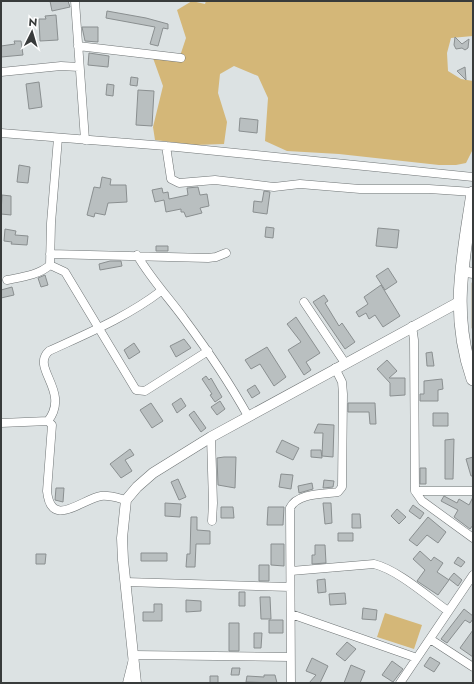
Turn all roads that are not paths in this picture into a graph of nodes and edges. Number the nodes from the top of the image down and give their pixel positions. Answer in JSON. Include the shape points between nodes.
{"nodes":[{"id":1,"x":75,"y":1,"type":"edge"},
{"id":2,"x":78,"y":46,"type":"junction"},
{"id":3,"x":180,"y":58,"type":"dead end"},
{"id":4,"x":79,"y":67,"type":"junction"},
{"id":5,"x":1,"y":72,"type":"edge"},
{"id":6,"x":1,"y":133,"type":"edge"},
{"id":7,"x":58,"y":138,"type":"junction"},
{"id":8,"x":85,"y":140,"type":"junction"},
{"id":9,"x":166,"y":146,"type":"junction"},
{"id":10,"x":473,"y":177,"type":"edge"},
{"id":11,"x":473,"y":193,"type":"edge"},
{"id":12,"x":226,"y":253,"type":"dead end"},
{"id":13,"x":50,"y":254,"type":"junction"},
{"id":14,"x":138,"y":255,"type":"junction"},
{"id":15,"x":50,"y":265,"type":"junction"},
{"id":16,"x":468,"y":272,"type":"edge"},
{"id":17,"x":7,"y":280,"type":"dead end"},
{"id":18,"x":161,"y":291,"type":"junction"},
{"id":19,"x":304,"y":302,"type":"dead end"},
{"id":20,"x":459,"y":302,"type":"junction"},
{"id":21,"x":412,"y":326,"type":"junction"},
{"id":22,"x":98,"y":328,"type":"junction"},
{"id":23,"x":208,"y":352,"type":"junction"},
{"id":24,"x":345,"y":363,"type":"junction"},
{"id":25,"x":335,"y":368,"type":"junction"},
{"id":26,"x":473,"y":379,"type":"edge"},
{"id":27,"x":248,"y":416,"type":"junction"},
{"id":28,"x":48,"y":421,"type":"junction"},
{"id":29,"x":1,"y":423,"type":"edge"},
{"id":30,"x":211,"y":436,"type":"junction"},
{"id":31,"x":415,"y":491,"type":"junction"},
{"id":32,"x":473,"y":491,"type":"edge"},
{"id":33,"x":126,"y":500,"type":"junction"},
{"id":34,"x":212,"y":521,"type":"dead end"},
{"id":35,"x":473,"y":538,"type":"edge"},
{"id":36,"x":290,"y":571,"type":"junction"},
{"id":37,"x":472,"y":577,"type":"edge"},
{"id":38,"x":126,"y":582,"type":"junction"},
{"id":39,"x":290,"y":587,"type":"junction"},
{"id":40,"x":448,"y":611,"type":"junction"},
{"id":41,"x":291,"y":614,"type":"junction"},
{"id":42,"x":430,"y":640,"type":"junction"},
{"id":43,"x":134,"y":655,"type":"junction"},
{"id":44,"x":290,"y":657,"type":"junction"},
{"id":45,"x":417,"y":658,"type":"junction"},
{"id":46,"x":473,"y":667,"type":"edge"},
{"id":47,"x":127,"y":683,"type":"edge"},
{"id":48,"x":136,"y":683,"type":"edge"},
{"id":49,"x":291,"y":683,"type":"edge"},
{"id":50,"x":400,"y":683,"type":"edge"}],
"edges":[{"from":1,"to":2,"type":"street"},
{"from":2,"to":3,"type":"street"},
{"from":2,"to":4,"type":"street"},
{"from":4,"to":5,"type":"street","via":[[61,66]]},
{"from":4,"to":8,"type":"street"},
{"from":6,"to":7,"type":"street"},
{"from":7,"to":8,"type":"street"},
{"from":7,"to":13,"type":"street"},
{"from":8,"to":9,"type":"street"},
{"from":9,"to":10,"type":"street"},
{"from":9,"to":11,"type":"street","via":[[171,179],[179,183],[214,180],[274,187],[300,184]]},
{"from":11,"to":16,"type":"main road"},
{"from":12,"to":14,"type":"street","via":[[216,257]]},
{"from":13,"to":14,"type":"street"},
{"from":13,"to":15,"type":"street"},
{"from":14,"to":18,"type":"street","via":[[148,275]]},
{"from":15,"to":17,"type":"street","via":[[33,274]]},
{"from":15,"to":22,"type":"street","via":[[65,272]]},
{"from":16,"to":20,"type":"main road"},
{"from":18,"to":22,"type":"street","via":[[138,308]]},
{"from":18,"to":23,"type":"street"},
{"from":19,"to":24,"type":"street"},
{"from":20,"to":21,"type":"street"},
{"from":20,"to":26,"type":"main road","via":[[462,333]]},
{"from":21,"to":24,"type":"street"},
{"from":21,"to":31,"type":"street"},
{"from":22,"to":23,"type":"street","via":[[136,390],[145,391]]},
{"from":22,"to":28,"type":"street","via":[[44,355],[42,362],[55,391],[56,403],[54,413]]},
{"from":23,"to":27,"type":"street","via":[[225,375]]},
{"from":24,"to":25,"type":"street"},
{"from":25,"to":27,"type":"street"},
{"from":25,"to":36,"type":"street","via":[[342,382],[343,394],[342,487],[338,492],[301,498],[293,502],[290,508]]},
{"from":27,"to":30,"type":"street"},
{"from":28,"to":29,"type":"street"},
{"from":28,"to":33,"type":"street","via":[[52,425],[52,434],[47,491],[48,502],[53,508],[60,511],[69,509],[101,496]]},
{"from":30,"to":33,"type":"street","via":[[153,473]]},
{"from":30,"to":34,"type":"street"},
{"from":31,"to":32,"type":"street"},
{"from":31,"to":35,"type":"street","via":[[422,501]]},
{"from":33,"to":38,"type":"street","via":[[122,538]]},
{"from":36,"to":39,"type":"street"},
{"from":36,"to":40,"type":"street","via":[[379,565]]},
{"from":37,"to":40,"type":"street"},
{"from":38,"to":39,"type":"street"},
{"from":38,"to":43,"type":"street"},
{"from":39,"to":41,"type":"street"},
{"from":40,"to":42,"type":"street"},
{"from":41,"to":44,"type":"street"},
{"from":41,"to":45,"type":"street"},
{"from":42,"to":45,"type":"street"},
{"from":42,"to":46,"type":"street"},
{"from":43,"to":44,"type":"street"},
{"from":43,"to":47,"type":"street"},
{"from":43,"to":48,"type":"street"},
{"from":44,"to":49,"type":"street"},
{"from":45,"to":50,"type":"street"}]}
